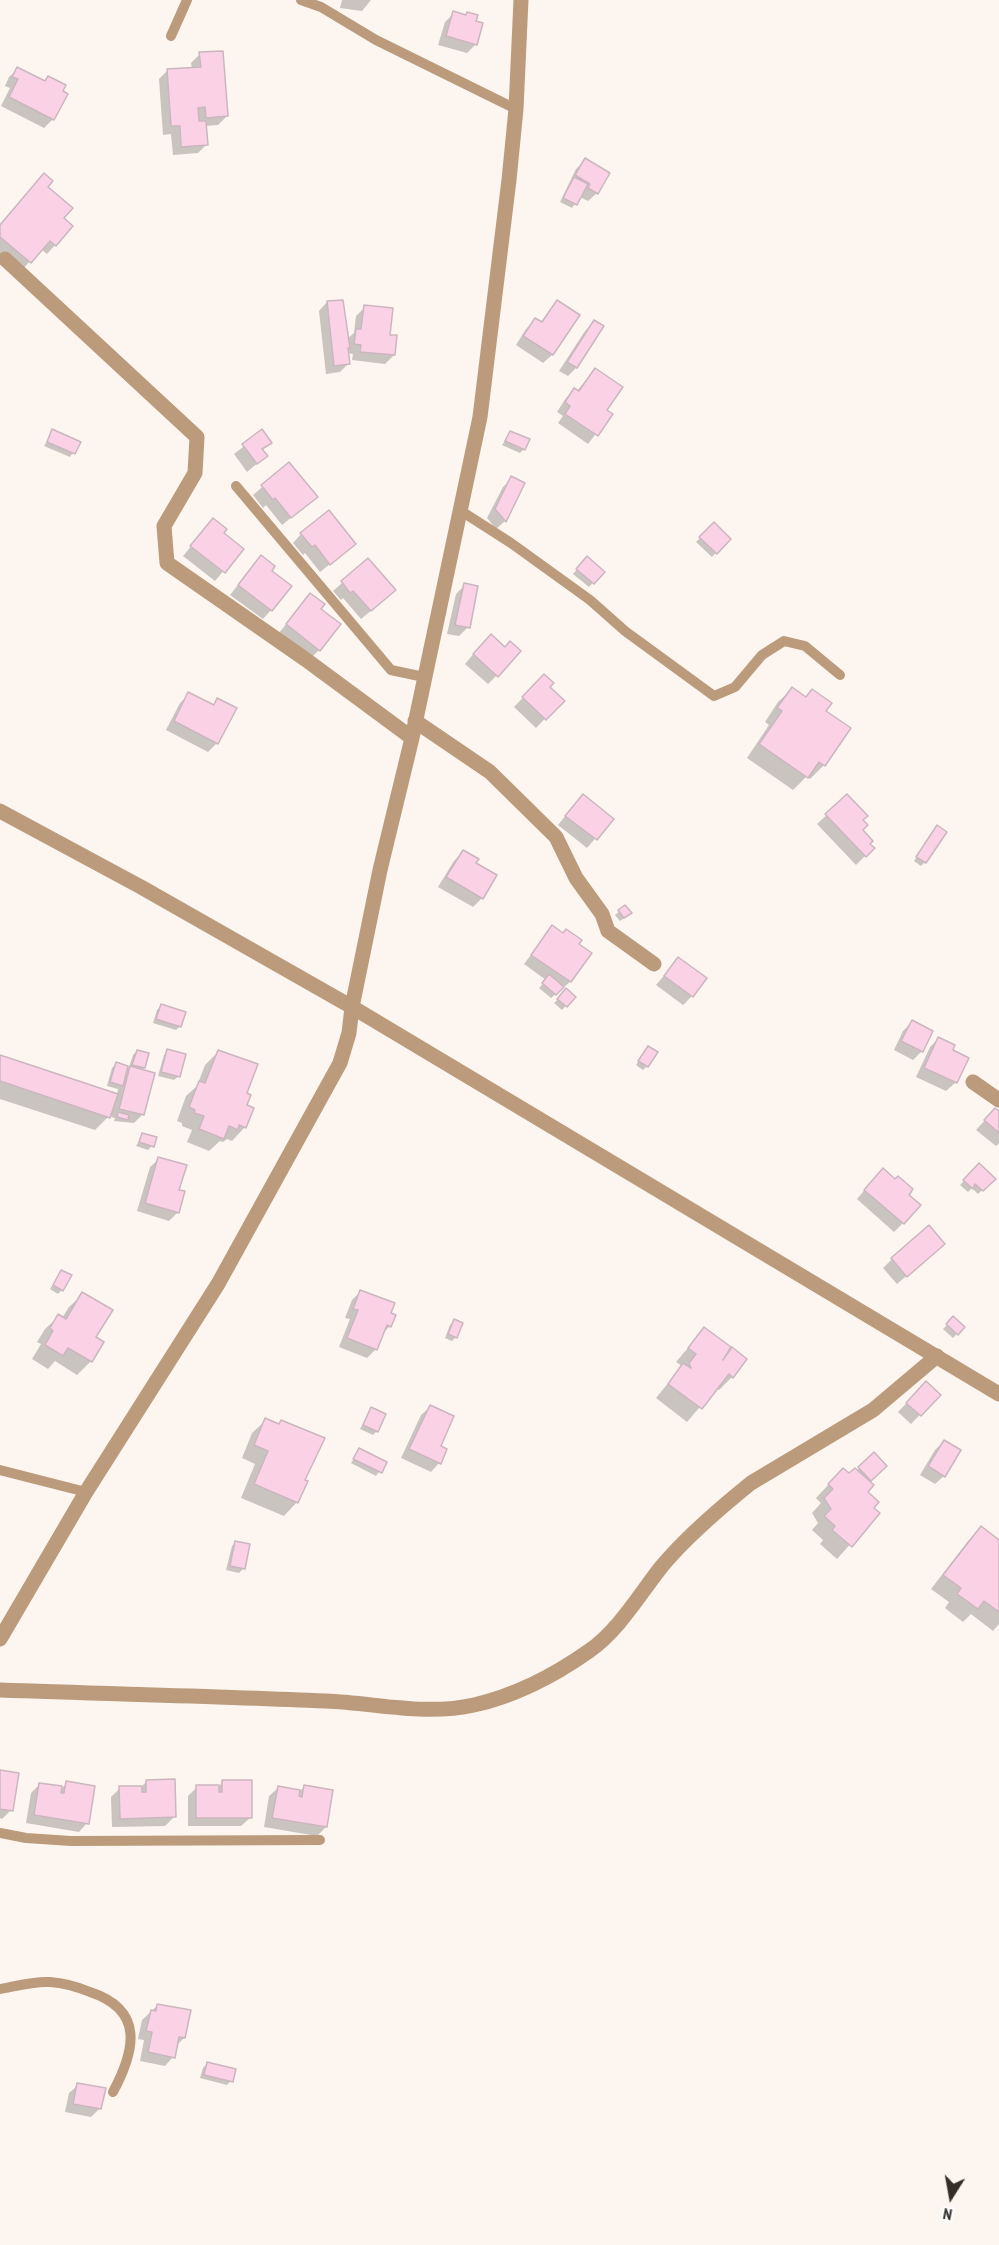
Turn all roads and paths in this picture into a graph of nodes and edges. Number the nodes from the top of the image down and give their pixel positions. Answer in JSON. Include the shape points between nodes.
{"nodes":[{"id":1,"x":187,"y":0,"type":"edge"},
{"id":2,"x":301,"y":0,"type":"edge"},
{"id":3,"x":521,"y":0,"type":"edge"},
{"id":4,"x":171,"y":36,"type":"dead end"},
{"id":5,"x":516,"y":109,"type":"junction"},
{"id":6,"x":5,"y":259,"type":"dead end"},
{"id":7,"x":236,"y":486,"type":"dead end"},
{"id":8,"x":461,"y":511,"type":"junction"},
{"id":9,"x":840,"y":675,"type":"dead end"},
{"id":10,"x":424,"y":677,"type":"junction"},
{"id":11,"x":415,"y":721,"type":"junction"},
{"id":12,"x":412,"y":738,"type":"junction"},
{"id":13,"x":0,"y":811,"type":"edge"},
{"id":14,"x":654,"y":964,"type":"dead end"},
{"id":15,"x":352,"y":1007,"type":"junction"},
{"id":16,"x":973,"y":1082,"type":"dead end"},
{"id":17,"x":999,"y":1101,"type":"edge"},
{"id":18,"x":937,"y":1356,"type":"junction"},
{"id":19,"x":999,"y":1394,"type":"edge"},
{"id":20,"x":0,"y":1470,"type":"edge"},
{"id":21,"x":86,"y":1492,"type":"junction"},
{"id":22,"x":0,"y":1639,"type":"edge"},
{"id":23,"x":0,"y":1690,"type":"edge"},
{"id":24,"x":0,"y":1833,"type":"edge"},
{"id":25,"x":320,"y":1840,"type":"dead end"},
{"id":26,"x":0,"y":1989,"type":"edge"},
{"id":27,"x":113,"y":2092,"type":"dead end"}],
"edges":[{"from":1,"to":4,"type":"lane"},
{"from":2,"to":5,"type":"lane"},
{"from":3,"to":5,"type":"street"},
{"from":5,"to":8,"type":"street","via":[[483,394]]},
{"from":6,"to":12,"type":"street","via":[[197,437],[195,473],[164,526],[167,563]]},
{"from":7,"to":10,"type":"lane","via":[[391,670]]},
{"from":8,"to":9,"type":"lane","via":[[572,587],[714,696],[735,687],[762,655],[784,641],[805,646]]},
{"from":8,"to":10,"type":"street"},
{"from":10,"to":11,"type":"street"},
{"from":11,"to":12,"type":"street"},
{"from":11,"to":14,"type":"street","via":[[490,772],[556,837],[608,931]]},
{"from":12,"to":15,"type":"street"},
{"from":13,"to":15,"type":"street"},
{"from":15,"to":18,"type":"street"},
{"from":15,"to":21,"type":"street","via":[[340,1063],[218,1284]]},
{"from":16,"to":17,"type":"street"},
{"from":18,"to":19,"type":"street"},
{"from":18,"to":23,"type":"street","via":[[873,1410],[734,1496],[664,1564],[600,1643],[555,1672],[499,1698],[438,1710],[327,1701]]},
{"from":20,"to":21,"type":"lane"},
{"from":21,"to":22,"type":"street"},
{"from":24,"to":25,"type":"lane","via":[[72,1841]]},
{"from":26,"to":27,"type":"lane","via":[[50,1982],[81,1988],[115,2004],[128,2018],[132,2040],[127,2064]]}]}
